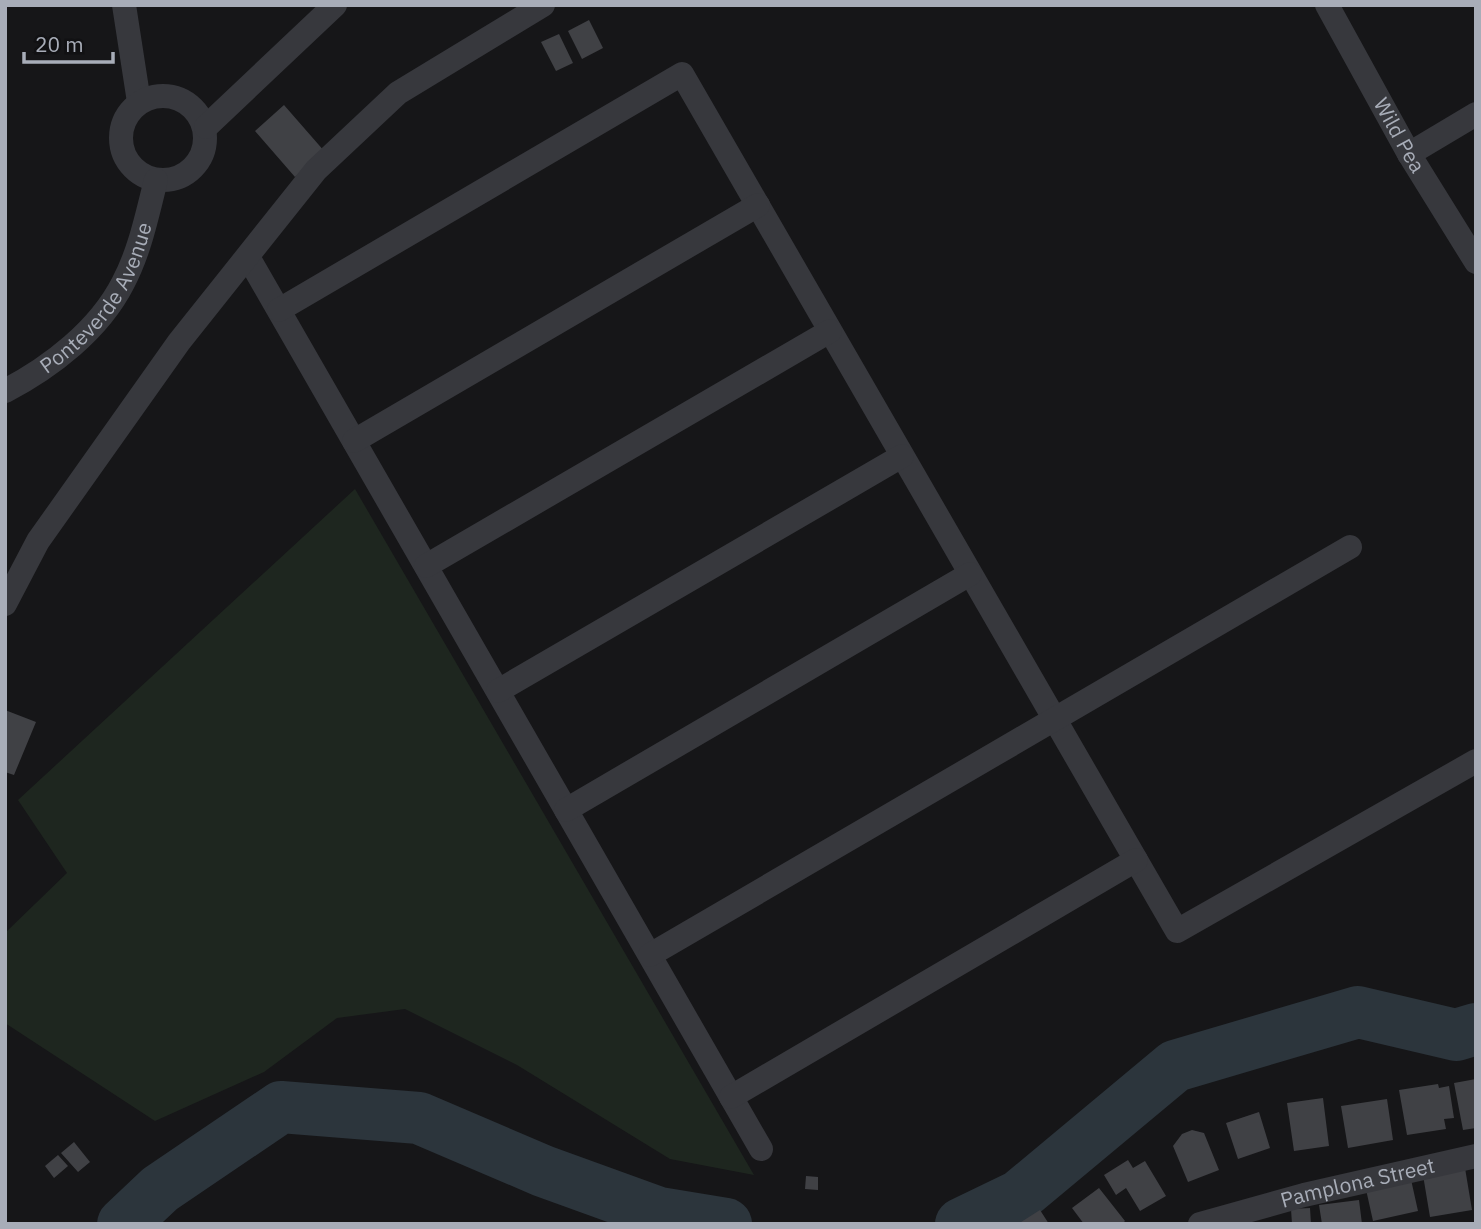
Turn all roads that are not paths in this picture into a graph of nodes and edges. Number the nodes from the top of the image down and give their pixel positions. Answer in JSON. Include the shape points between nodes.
{"nodes":[{"id":1,"x":124,"y":5,"type":"edge"},
{"id":2,"x":335,"y":5,"type":"edge"},
{"id":3,"x":543,"y":5,"type":"edge"},
{"id":4,"x":1327,"y":5,"type":"edge"},
{"id":5,"x":139,"y":102,"type":"junction"},
{"id":6,"x":1476,"y":114,"type":"edge"},
{"id":7,"x":206,"y":127,"type":"junction"},
{"id":8,"x":1409,"y":154,"type":"junction"},
{"id":9,"x":156,"y":180,"type":"junction"},
{"id":10,"x":758,"y":205,"type":"junction"},
{"id":11,"x":248,"y":257,"type":"junction"},
{"id":12,"x":1476,"y":262,"type":"edge"},
{"id":13,"x":279,"y":310,"type":"junction"},
{"id":14,"x":830,"y":331,"type":"junction"},
{"id":15,"x":5,"y":391,"type":"edge"},
{"id":16,"x":354,"y":441,"type":"junction"},
{"id":17,"x":902,"y":456,"type":"junction"},
{"id":18,"x":1350,"y":547,"type":"dead end"},
{"id":19,"x":426,"y":566,"type":"junction"},
{"id":20,"x":971,"y":574,"type":"junction"},
{"id":21,"x":5,"y":604,"type":"edge"},
{"id":22,"x":498,"y":691,"type":"junction"},
{"id":23,"x":1055,"y":719,"type":"junction"},
{"id":24,"x":1476,"y":761,"type":"edge"},
{"id":25,"x":566,"y":810,"type":"junction"},
{"id":26,"x":1136,"y":860,"type":"junction"},
{"id":27,"x":650,"y":955,"type":"junction"},
{"id":28,"x":731,"y":1097,"type":"junction"},
{"id":29,"x":761,"y":1149,"type":"dead end"},
{"id":30,"x":1476,"y":1156,"type":"edge"},
{"id":31,"x":1200,"y":1224,"type":"edge"}],
"edges":[{"from":1,"to":5,"type":"street"},
{"from":2,"to":7,"type":"street"},
{"from":3,"to":11,"type":"street","via":[[398,93],[316,170]]},
{"from":4,"to":8,"type":"street","name":"Wild Pea"},
{"from":5,"to":7,"type":"street","via":[[166,94],[191,104]]},
{"from":5,"to":9,"type":"street","via":[[127,113],[121,146],[140,174]]},
{"from":6,"to":8,"type":"street"},
{"from":7,"to":9,"type":"street","via":[[205,148],[195,167],[177,178]]},
{"from":8,"to":12,"type":"street","name":"Wild Pea"},
{"from":9,"to":15,"type":"street","name":"Ponteverde Avenue","via":[[140,242],[123,284],[93,326],[26,380]]},
{"from":10,"to":13,"type":"street","via":[[682,74]]},
{"from":10,"to":14,"type":"street"},
{"from":10,"to":16,"type":"street"},
{"from":11,"to":13,"type":"street"},
{"from":11,"to":21,"type":"street","via":[[179,342],[38,541]]},
{"from":13,"to":16,"type":"street"},
{"from":14,"to":17,"type":"street"},
{"from":14,"to":19,"type":"street"},
{"from":16,"to":19,"type":"street"},
{"from":17,"to":20,"type":"street"},
{"from":17,"to":22,"type":"street"},
{"from":18,"to":23,"type":"street"},
{"from":19,"to":22,"type":"street"},
{"from":20,"to":23,"type":"street"},
{"from":20,"to":25,"type":"street"},
{"from":22,"to":25,"type":"street"},
{"from":23,"to":26,"type":"street"},
{"from":23,"to":27,"type":"street"},
{"from":24,"to":26,"type":"street","via":[[1177,931]]},
{"from":25,"to":27,"type":"street"},
{"from":26,"to":28,"type":"street"},
{"from":27,"to":28,"type":"street"},
{"from":28,"to":29,"type":"street"},
{"from":30,"to":31,"type":"street","name":"Pamplona Street"}]}
